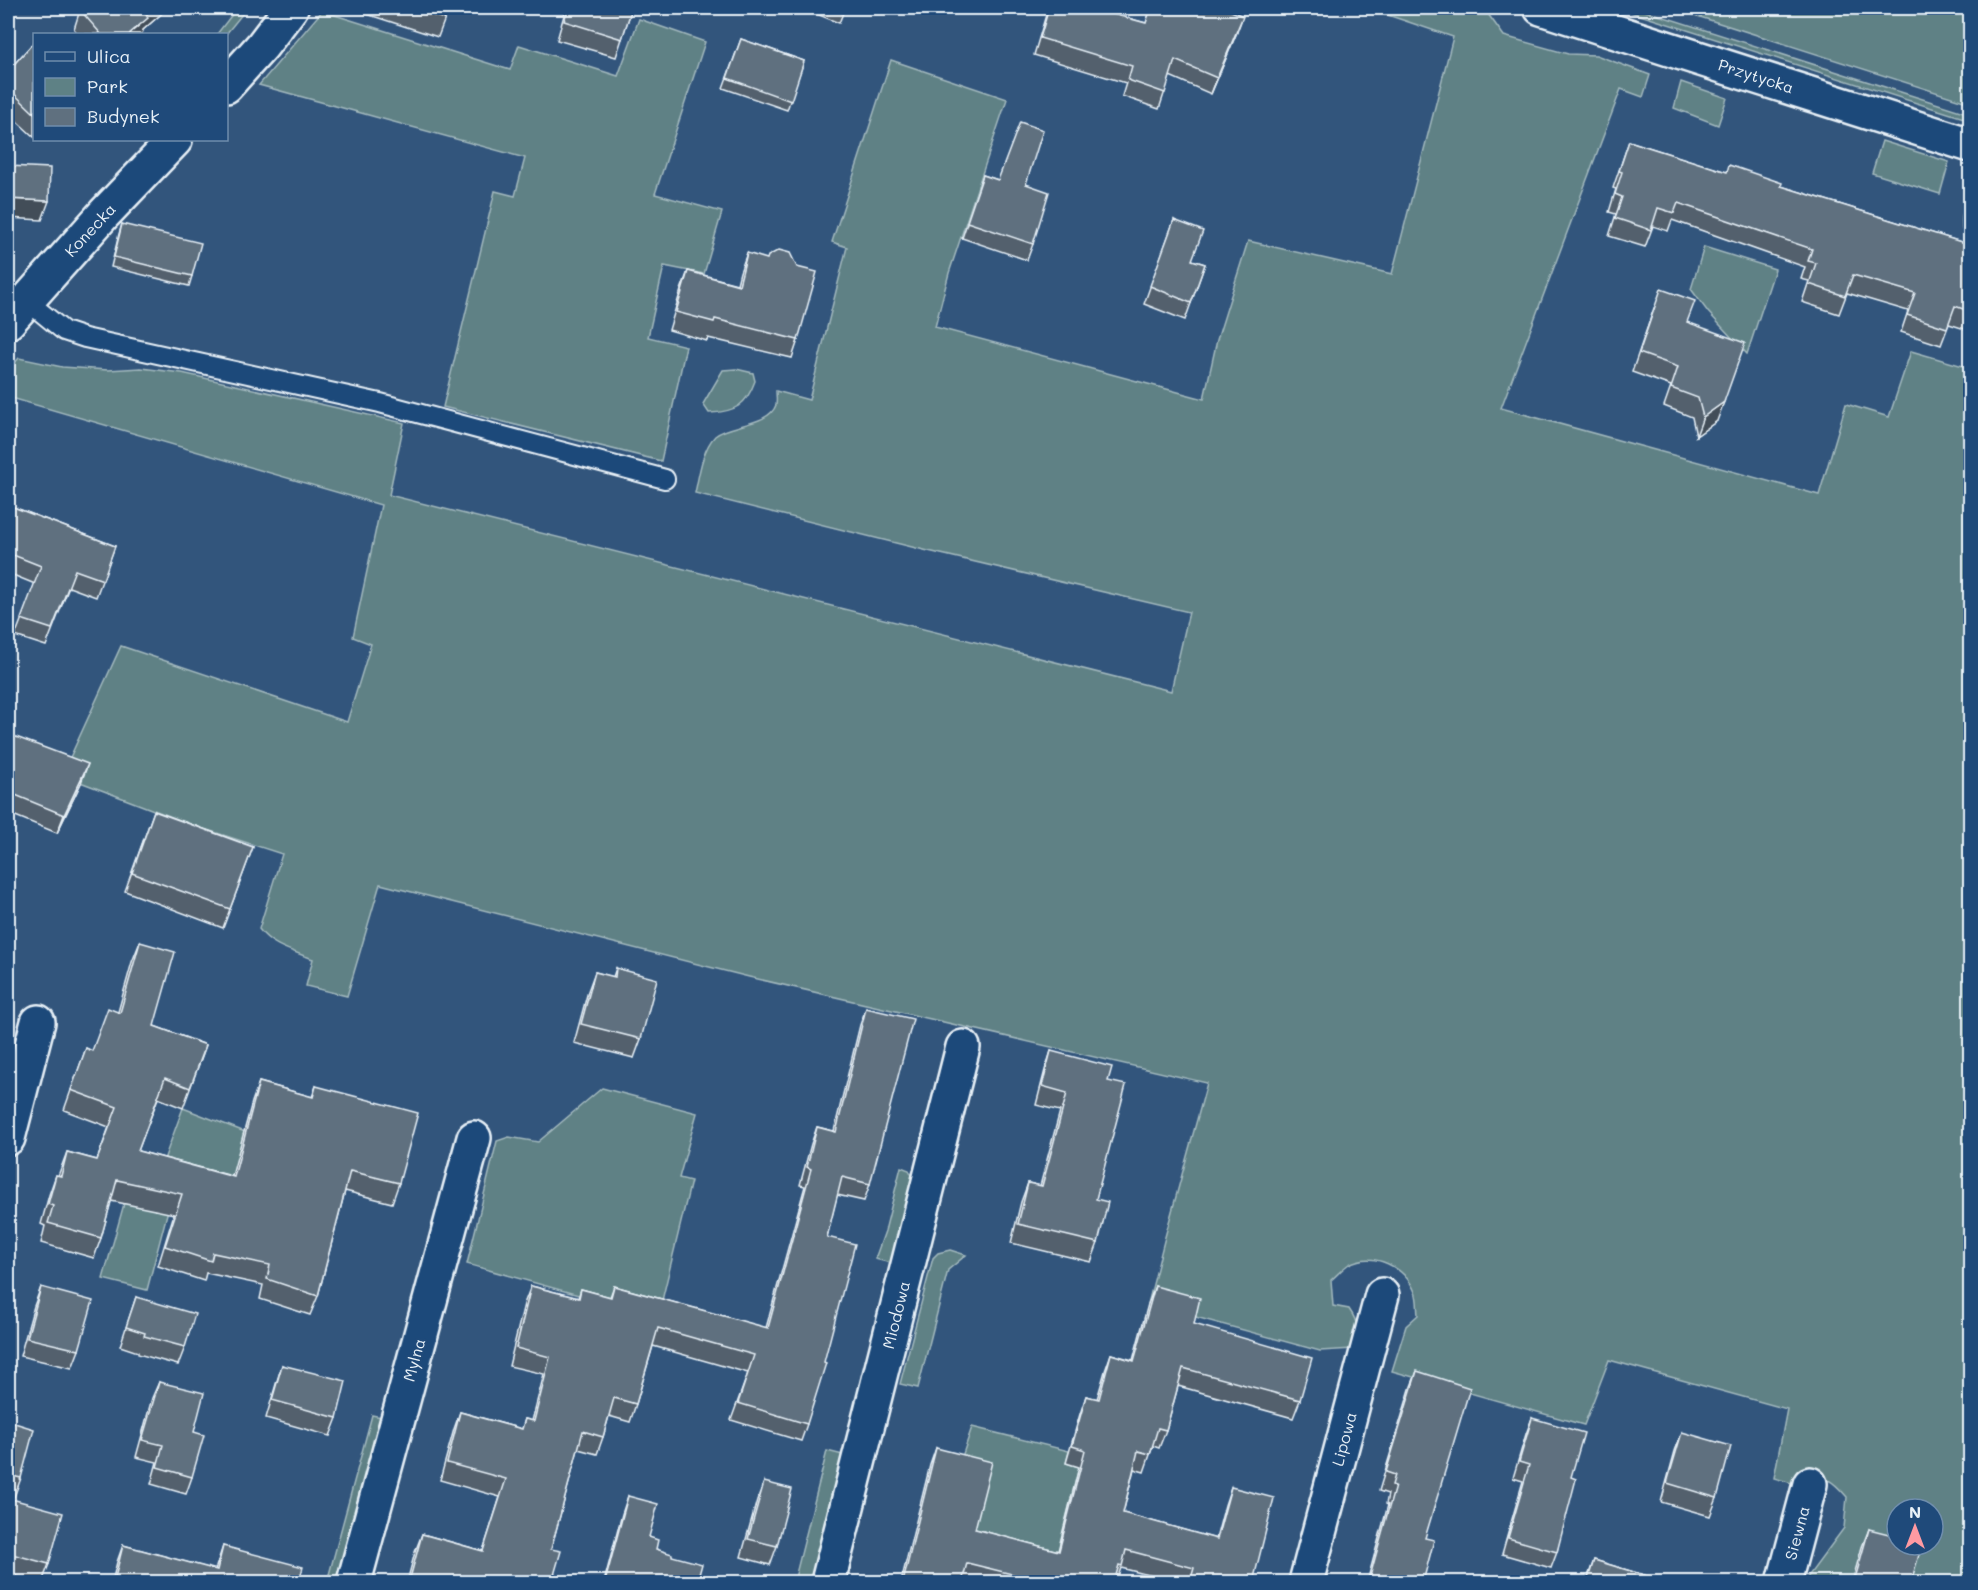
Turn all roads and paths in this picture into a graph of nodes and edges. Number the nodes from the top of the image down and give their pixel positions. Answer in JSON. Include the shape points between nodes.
{"nodes":[{"id":1,"x":291,"y":8,"type":"edge"},
{"id":2,"x":1541,"y":8,"type":"edge"},
{"id":3,"x":228,"y":84,"type":"edge"},
{"id":4,"x":173,"y":141,"type":"edge"},
{"id":5,"x":1971,"y":145,"type":"edge"},
{"id":6,"x":16,"y":311,"type":"edge"},
{"id":7,"x":665,"y":479,"type":"dead end"},
{"id":8,"x":38,"y":1023,"type":"dead end"},
{"id":9,"x":963,"y":1047,"type":"dead end"},
{"id":10,"x":8,"y":1138,"type":"edge"},
{"id":11,"x":474,"y":1138,"type":"dead end"},
{"id":12,"x":1382,"y":1295,"type":"dead end"},
{"id":13,"x":1810,"y":1484,"type":"dead end"},
{"id":14,"x":354,"y":1582,"type":"edge"},
{"id":15,"x":828,"y":1582,"type":"edge"},
{"id":16,"x":1306,"y":1582,"type":"edge"},
{"id":17,"x":1784,"y":1582,"type":"edge"}],
"edges":[{"from":1,"to":3,"type":"street"},
{"from":2,"to":5,"type":"street","name":"Przytycka"},
{"from":4,"to":6,"type":"street","name":"Konecka"},
{"from":6,"to":7,"type":"lane","via":[[86,338],[380,403]]},
{"from":8,"to":10,"type":"street"},
{"from":9,"to":15,"type":"street","name":"Miodowa"},
{"from":11,"to":14,"type":"street","name":"Mylna"},
{"from":12,"to":16,"type":"street","name":"Lipowa"},
{"from":13,"to":17,"type":"street","name":"Siewna"}]}
